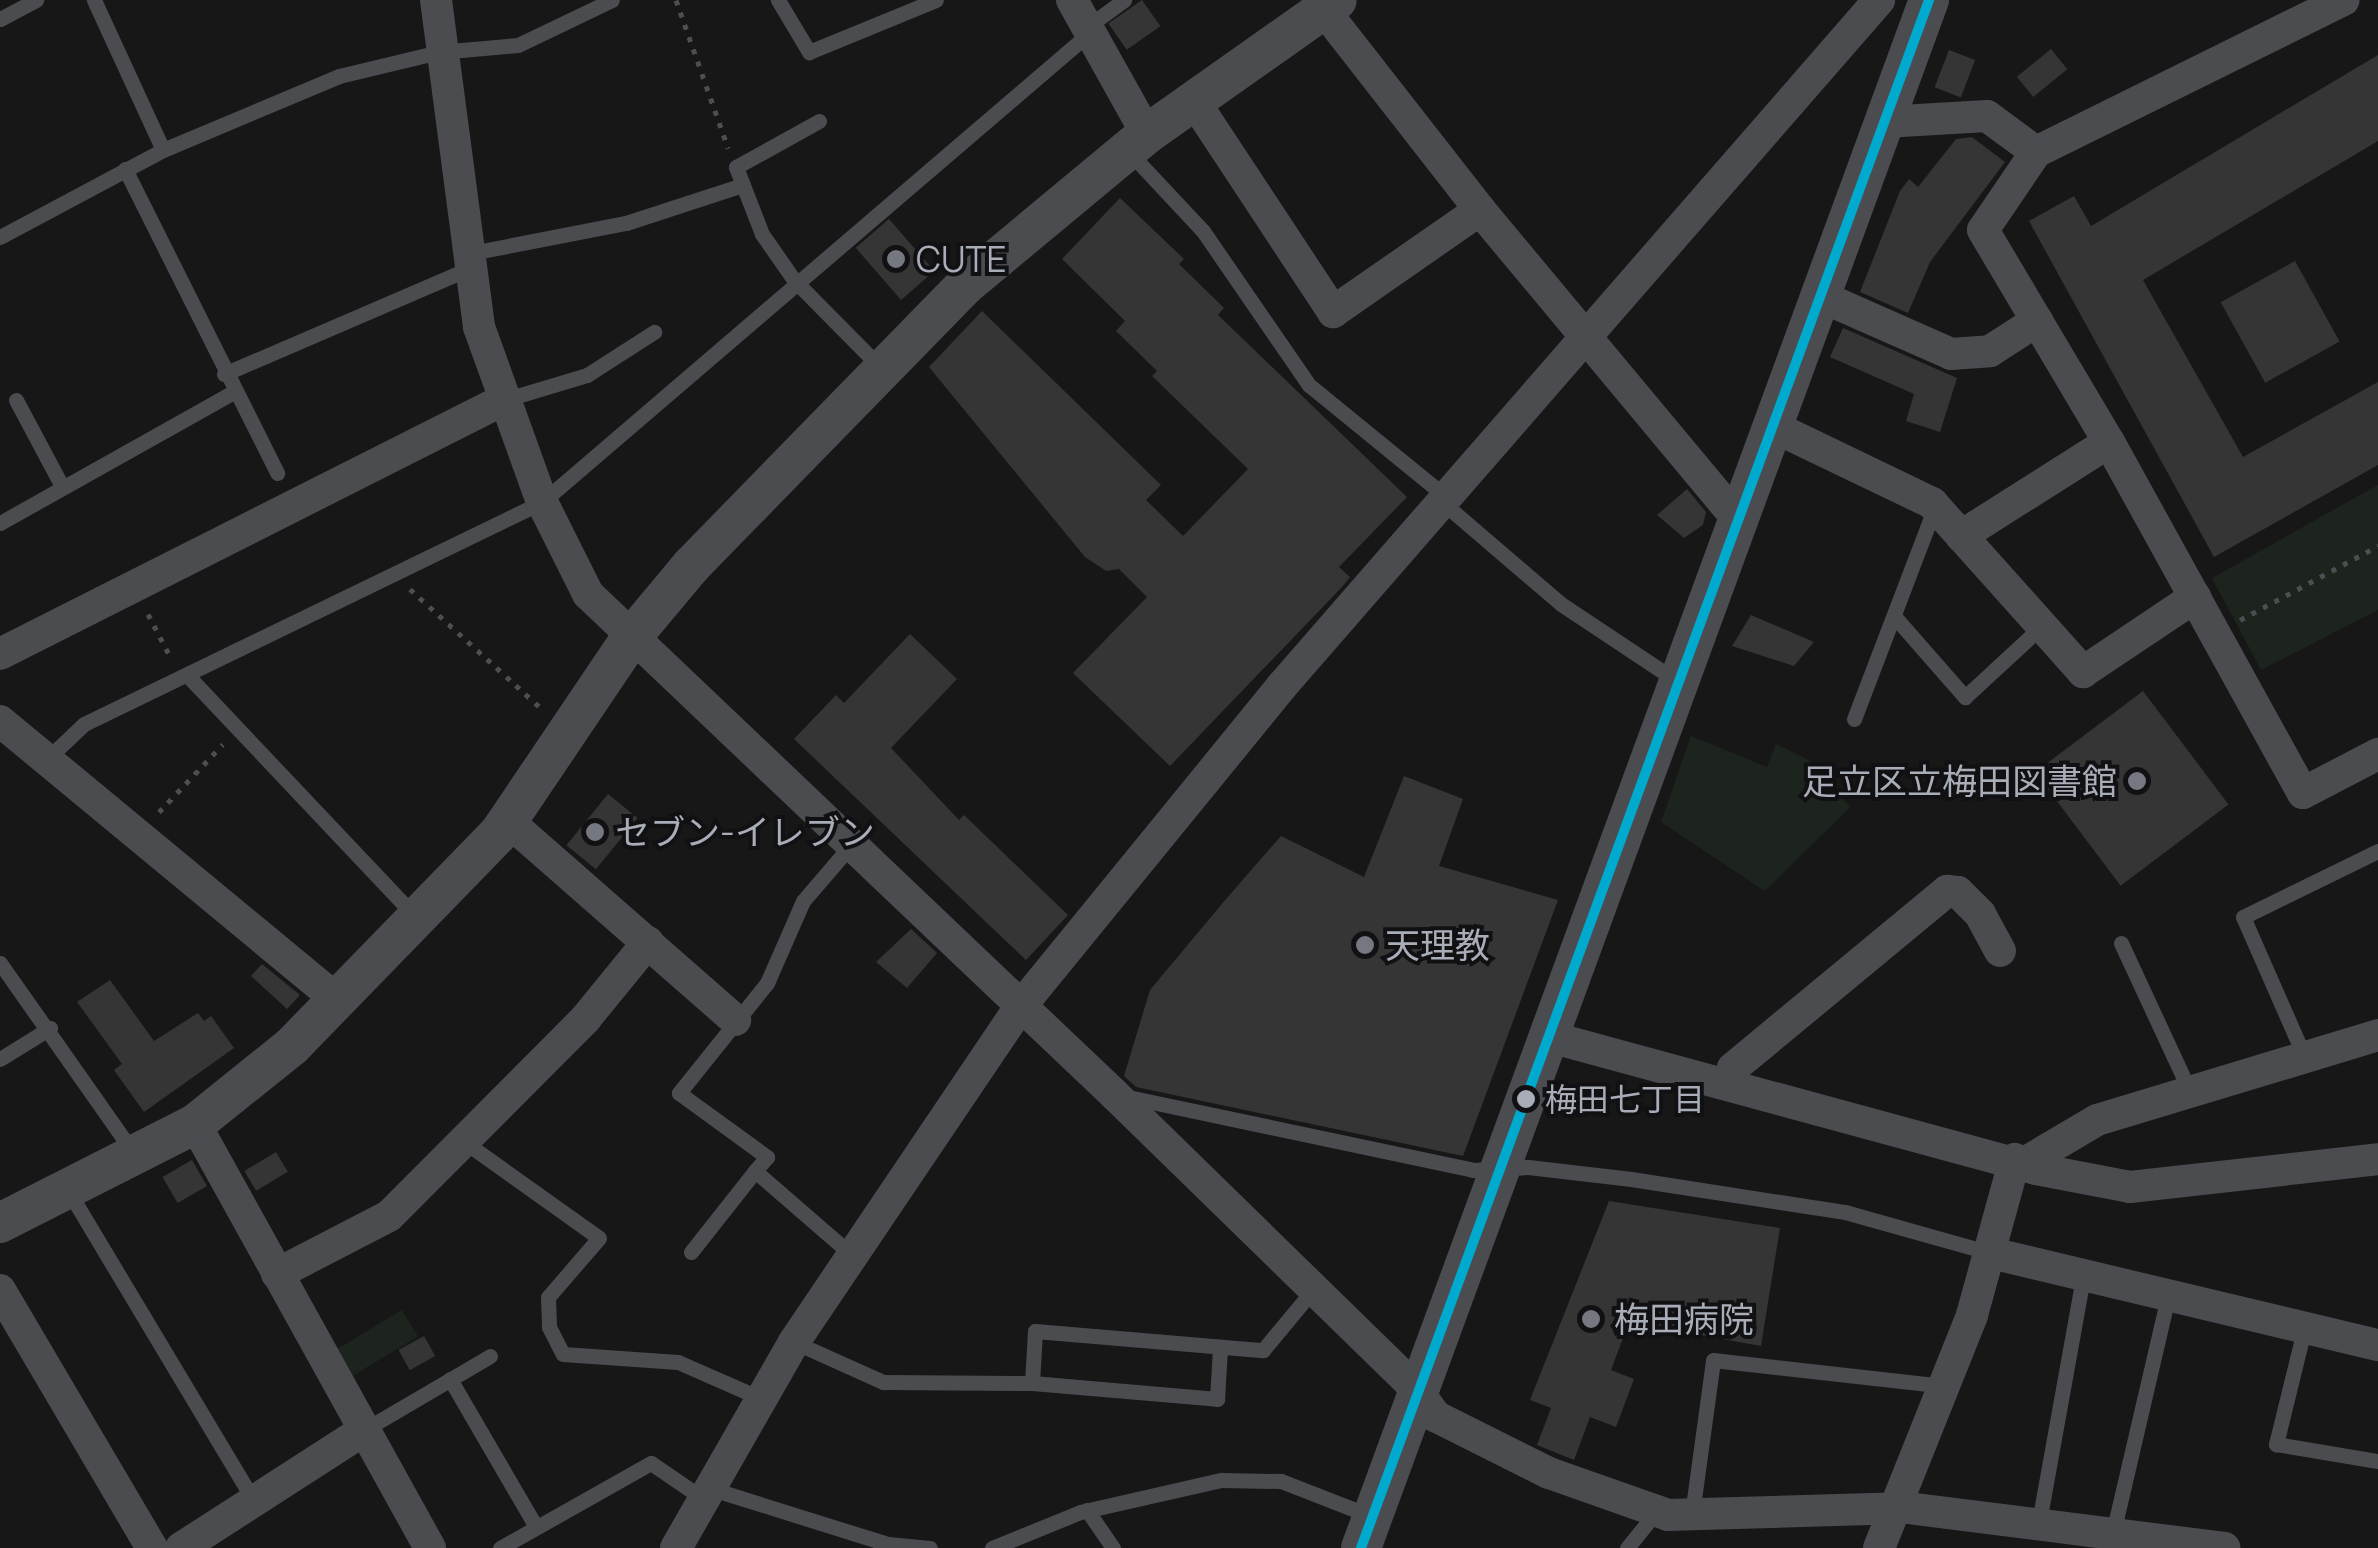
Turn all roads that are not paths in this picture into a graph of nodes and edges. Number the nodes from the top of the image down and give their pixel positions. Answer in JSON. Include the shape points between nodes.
{"nodes":[{"id":1,"x":36,"y":0,"type":"edge"},
{"id":2,"x":94,"y":0,"type":"edge"},
{"id":3,"x":436,"y":0,"type":"edge"},
{"id":4,"x":612,"y":0,"type":"edge"},
{"id":5,"x":778,"y":0,"type":"edge"},
{"id":6,"x":936,"y":0,"type":"edge"},
{"id":7,"x":1124,"y":0,"type":"edge"},
{"id":8,"x":1879,"y":0,"type":"edge"},
{"id":9,"x":1929,"y":0,"type":"edge"},
{"id":10,"x":2342,"y":0,"type":"edge"},
{"id":11,"x":1330,"y":5,"type":"edge"},
{"id":12,"x":586,"y":6,"type":"edge"},
{"id":13,"x":0,"y":19,"type":"edge"},
{"id":14,"x":1081,"y":21,"type":"edge"},
{"id":15,"x":439,"y":52,"type":"junction"},
{"id":16,"x":1194,"y":101,"type":"junction"},
{"id":17,"x":819,"y":121,"type":"dead end"},
{"id":18,"x":1884,"y":122,"type":"junction"},
{"id":19,"x":1137,"y":142,"type":"junction"},
{"id":20,"x":163,"y":150,"type":"junction"},
{"id":21,"x":2036,"y":152,"type":"junction"},
{"id":22,"x":125,"y":170,"type":"junction"},
{"id":23,"x":743,"y":185,"type":"junction"},
{"id":24,"x":1480,"y":210,"type":"junction"},
{"id":25,"x":0,"y":237,"type":"edge"},
{"id":26,"x":466,"y":261,"type":"junction"},
{"id":27,"x":794,"y":280,"type":"junction"},
{"id":28,"x":1822,"y":297,"type":"junction"},
{"id":29,"x":2036,"y":322,"type":"junction"},
{"id":30,"x":654,"y":332,"type":"dead end"},
{"id":31,"x":1586,"y":339,"type":"junction"},
{"id":32,"x":882,"y":370,"type":"junction"},
{"id":33,"x":224,"y":374,"type":"junction"},
{"id":34,"x":233,"y":392,"type":"junction"},
{"id":35,"x":16,"y":400,"type":"dead end"},
{"id":36,"x":502,"y":400,"type":"junction"},
{"id":37,"x":1772,"y":426,"type":"junction"},
{"id":38,"x":2109,"y":442,"type":"junction"},
{"id":39,"x":277,"y":472,"type":"dead end"},
{"id":40,"x":62,"y":486,"type":"junction"},
{"id":41,"x":1443,"y":499,"type":"junction"},
{"id":42,"x":542,"y":502,"type":"junction"},
{"id":43,"x":1935,"y":507,"type":"junction"},
{"id":44,"x":1737,"y":518,"type":"junction"},
{"id":45,"x":0,"y":523,"type":"edge"},
{"id":46,"x":1961,"y":536,"type":"junction"},
{"id":47,"x":2194,"y":596,"type":"junction"},
{"id":48,"x":1894,"y":616,"type":"junction"},
{"id":49,"x":2042,"y":626,"type":"junction"},
{"id":50,"x":630,"y":639,"type":"junction"},
{"id":51,"x":5,"y":641,"type":"edge"},
{"id":52,"x":184,"y":676,"type":"junction"},
{"id":53,"x":1677,"y":681,"type":"junction"},
{"id":54,"x":1854,"y":719,"type":"dead end"},
{"id":55,"x":0,"y":721,"type":"edge"},
{"id":56,"x":2378,"y":754,"type":"edge"},
{"id":57,"x":46,"y":760,"type":"junction"},
{"id":58,"x":508,"y":822,"type":"junction"},
{"id":59,"x":852,"y":844,"type":"junction"},
{"id":60,"x":2378,"y":851,"type":"edge"},
{"id":61,"x":416,"y":918,"type":"junction"},
{"id":62,"x":648,"y":942,"type":"junction"},
{"id":63,"x":2121,"y":943,"type":"dead end"},
{"id":64,"x":2000,"y":951,"type":"dead end"},
{"id":65,"x":0,"y":963,"type":"edge"},
{"id":66,"x":336,"y":999,"type":"junction"},
{"id":67,"x":1021,"y":1006,"type":"junction"},
{"id":68,"x":736,"y":1020,"type":"junction"},
{"id":69,"x":50,"y":1028,"type":"junction"},
{"id":70,"x":2378,"y":1035,"type":"edge"},
{"id":71,"x":1550,"y":1037,"type":"junction"},
{"id":72,"x":0,"y":1058,"type":"edge"},
{"id":73,"x":2305,"y":1058,"type":"junction"},
{"id":74,"x":1728,"y":1084,"type":"junction"},
{"id":75,"x":1114,"y":1094,"type":"junction"},
{"id":76,"x":2191,"y":1094,"type":"junction"},
{"id":77,"x":195,"y":1124,"type":"junction"},
{"id":78,"x":466,"y":1143,"type":"junction"},
{"id":79,"x":136,"y":1158,"type":"junction"},
{"id":80,"x":2378,"y":1159,"type":"edge"},
{"id":81,"x":2021,"y":1160,"type":"junction"},
{"id":82,"x":1502,"y":1170,"type":"junction"},
{"id":83,"x":755,"y":1171,"type":"junction"},
{"id":84,"x":69,"y":1192,"type":"junction"},
{"id":85,"x":0,"y":1223,"type":"edge"},
{"id":86,"x":692,"y":1252,"type":"dead end"},
{"id":87,"x":1991,"y":1253,"type":"junction"},
{"id":88,"x":855,"y":1258,"type":"junction"},
{"id":89,"x":2084,"y":1272,"type":"junction"},
{"id":90,"x":277,"y":1274,"type":"junction"},
{"id":91,"x":0,"y":1290,"type":"edge"},
{"id":92,"x":1313,"y":1290,"type":"junction"},
{"id":93,"x":2169,"y":1292,"type":"junction"},
{"id":94,"x":2305,"y":1326,"type":"junction"},
{"id":95,"x":794,"y":1342,"type":"junction"},
{"id":96,"x":2378,"y":1345,"type":"edge"},
{"id":97,"x":1220,"y":1349,"type":"junction"},
{"id":98,"x":490,"y":1356,"type":"dead end"},
{"id":99,"x":450,"y":1379,"type":"junction"},
{"id":100,"x":1032,"y":1384,"type":"junction"},
{"id":101,"x":1944,"y":1386,"type":"junction"},
{"id":102,"x":1417,"y":1390,"type":"junction"},
{"id":103,"x":760,"y":1398,"type":"junction"},
{"id":104,"x":361,"y":1432,"type":"junction"},
{"id":105,"x":2378,"y":1461,"type":"edge"},
{"id":106,"x":708,"y":1495,"type":"junction"},
{"id":107,"x":254,"y":1500,"type":"junction"},
{"id":108,"x":1894,"y":1508,"type":"junction"},
{"id":109,"x":1087,"y":1510,"type":"junction"},
{"id":110,"x":1656,"y":1512,"type":"junction"},
{"id":111,"x":1692,"y":1514,"type":"junction"},
{"id":112,"x":2039,"y":1522,"type":"junction"},
{"id":113,"x":536,"y":1527,"type":"junction"},
{"id":114,"x":1367,"y":1532,"type":"edge"},
{"id":115,"x":2113,"y":1532,"type":"junction"},
{"id":116,"x":152,"y":1548,"type":"edge"},
{"id":117,"x":181,"y":1548,"type":"edge"},
{"id":118,"x":430,"y":1548,"type":"edge"},
{"id":119,"x":500,"y":1548,"type":"edge"},
{"id":120,"x":676,"y":1548,"type":"edge"},
{"id":121,"x":930,"y":1548,"type":"edge"},
{"id":122,"x":992,"y":1548,"type":"edge"},
{"id":123,"x":1113,"y":1548,"type":"edge"},
{"id":124,"x":1626,"y":1548,"type":"edge"},
{"id":125,"x":1879,"y":1548,"type":"edge"},
{"id":126,"x":2224,"y":1548,"type":"edge"}],
"edges":[{"from":1,"to":13,"type":"lane"},
{"from":2,"to":20,"type":"lane"},
{"from":3,"to":15,"type":"street"},
{"from":4,"to":12,"type":"lane"},
{"from":5,"to":6,"type":"lane","via":[[809,52]]},
{"from":7,"to":14,"type":"lane"},
{"from":8,"to":31,"type":"street"},
{"from":9,"to":18,"type":"street"},
{"from":10,"to":21,"type":"street"},
{"from":11,"to":16,"type":"street"},
{"from":11,"to":24,"type":"street"},
{"from":12,"to":15,"type":"lane","via":[[518,45]]},
{"from":14,"to":19,"type":"street"},
{"from":14,"to":27,"type":"lane"},
{"from":15,"to":20,"type":"lane","via":[[339,76]]},
{"from":15,"to":26,"type":"street"},
{"from":16,"to":19,"type":"street"},
{"from":16,"to":24,"type":"street","via":[[1334,312]]},
{"from":17,"to":23,"type":"lane","via":[[736,167]]},
{"from":18,"to":21,"type":"street","via":[[1987,116]]},
{"from":18,"to":28,"type":"street"},
{"from":19,"to":32,"type":"street","via":[[964,286]]},
{"from":19,"to":41,"type":"lane","via":[[1310,385]]},
{"from":20,"to":22,"type":"lane"},
{"from":21,"to":29,"type":"street","via":[[1983,230]]},
{"from":22,"to":25,"type":"lane"},
{"from":22,"to":33,"type":"lane"},
{"from":23,"to":26,"type":"lane","via":[[626,223]]},
{"from":23,"to":27,"type":"lane","via":[[762,234]]},
{"from":24,"to":31,"type":"street"},
{"from":26,"to":33,"type":"lane"},
{"from":26,"to":36,"type":"street"},
{"from":27,"to":32,"type":"lane"},
{"from":27,"to":42,"type":"lane"},
{"from":28,"to":29,"type":"street","via":[[1950,354],[1990,350]]},
{"from":28,"to":37,"type":"street"},
{"from":29,"to":38,"type":"street"},
{"from":30,"to":36,"type":"lane","via":[[587,375]]},
{"from":31,"to":41,"type":"street"},
{"from":31,"to":44,"type":"street"},
{"from":32,"to":50,"type":"street","via":[[691,566]]},
{"from":33,"to":34,"type":"lane"},
{"from":34,"to":39,"type":"lane"},
{"from":34,"to":40,"type":"lane"},
{"from":35,"to":40,"type":"lane"},
{"from":36,"to":42,"type":"street"},
{"from":36,"to":51,"type":"street","via":[[133,585]]},
{"from":37,"to":43,"type":"street"},
{"from":37,"to":44,"type":"street"},
{"from":38,"to":46,"type":"street"},
{"from":38,"to":47,"type":"street"},
{"from":40,"to":45,"type":"lane"},
{"from":41,"to":53,"type":"lane","via":[[1561,604]]},
{"from":41,"to":67,"type":"street"},
{"from":42,"to":50,"type":"street","via":[[570,568]]},
{"from":42,"to":52,"type":"lane"},
{"from":43,"to":46,"type":"street"},
{"from":43,"to":48,"type":"lane"},
{"from":44,"to":53,"type":"street"},
{"from":46,"to":49,"type":"street"},
{"from":47,"to":49,"type":"street","via":[[2084,672]]},
{"from":47,"to":56,"type":"street","via":[[2304,792]]},
{"from":48,"to":49,"type":"lane","via":[[1966,697]]},
{"from":48,"to":54,"type":"lane"},
{"from":50,"to":58,"type":"street"},
{"from":50,"to":59,"type":"street"},
{"from":52,"to":57,"type":"lane","via":[[84,724]]},
{"from":52,"to":61,"type":"lane"},
{"from":53,"to":71,"type":"street"},
{"from":55,"to":57,"type":"street"},
{"from":57,"to":66,"type":"street"},
{"from":58,"to":61,"type":"street"},
{"from":58,"to":62,"type":"street"},
{"from":59,"to":67,"type":"street"},
{"from":59,"to":68,"type":"lane","via":[[804,901],[767,983]]},
{"from":60,"to":73,"type":"lane","via":[[2244,917]]},
{"from":61,"to":66,"type":"street"},
{"from":62,"to":68,"type":"street"},
{"from":62,"to":78,"type":"street","via":[[586,1018]]},
{"from":63,"to":76,"type":"lane"},
{"from":64,"to":74,"type":"street","via":[[1980,914],[1958,892],[1948,892],[1733,1068]]},
{"from":65,"to":69,"type":"lane"},
{"from":66,"to":77,"type":"street","via":[[292,1046]]},
{"from":67,"to":75,"type":"street"},
{"from":67,"to":88,"type":"street"},
{"from":68,"to":83,"type":"lane","via":[[679,1093],[767,1156]]},
{"from":69,"to":72,"type":"lane"},
{"from":69,"to":79,"type":"lane"},
{"from":70,"to":73,"type":"street"},
{"from":71,"to":74,"type":"street"},
{"from":71,"to":82,"type":"street"},
{"from":73,"to":76,"type":"street"},
{"from":74,"to":81,"type":"street"},
{"from":75,"to":82,"type":"lane"},
{"from":75,"to":92,"type":"street"},
{"from":76,"to":81,"type":"street","via":[[2097,1120]]},
{"from":77,"to":79,"type":"street"},
{"from":77,"to":90,"type":"street"},
{"from":78,"to":90,"type":"street","via":[[389,1216]]},
{"from":78,"to":103,"type":"lane","via":[[599,1238],[548,1297],[549,1327],[563,1354],[678,1362]]},
{"from":79,"to":84,"type":"street"},
{"from":80,"to":81,"type":"street","via":[[2130,1187]]},
{"from":81,"to":87,"type":"street"},
{"from":82,"to":87,"type":"lane","via":[[1631,1178],[1845,1212]]},
{"from":82,"to":102,"type":"street"},
{"from":83,"to":86,"type":"lane"},
{"from":83,"to":88,"type":"lane"},
{"from":84,"to":85,"type":"street"},
{"from":84,"to":107,"type":"lane"},
{"from":87,"to":89,"type":"street"},
{"from":87,"to":101,"type":"street"},
{"from":88,"to":95,"type":"street"},
{"from":89,"to":93,"type":"street"},
{"from":89,"to":112,"type":"lane"},
{"from":90,"to":104,"type":"street"},
{"from":91,"to":116,"type":"street"},
{"from":92,"to":97,"type":"lane","via":[[1263,1350]]},
{"from":92,"to":102,"type":"street"},
{"from":93,"to":94,"type":"street"},
{"from":93,"to":115,"type":"lane"},
{"from":94,"to":96,"type":"street"},
{"from":94,"to":105,"type":"lane","via":[[2276,1444]]},
{"from":95,"to":100,"type":"lane","via":[[884,1382]]},
{"from":95,"to":103,"type":"street"},
{"from":97,"to":100,"type":"lane","via":[[1217,1399]]},
{"from":97,"to":100,"type":"lane","via":[[1036,1331]]},
{"from":98,"to":99,"type":"lane"},
{"from":99,"to":104,"type":"lane"},
{"from":99,"to":113,"type":"lane"},
{"from":101,"to":108,"type":"street"},
{"from":101,"to":111,"type":"lane","via":[[1713,1360]]},
{"from":102,"to":110,"type":"street","via":[[1435,1416],[1549,1473]]},
{"from":102,"to":114,"type":"street"},
{"from":103,"to":106,"type":"street"},
{"from":104,"to":107,"type":"street"},
{"from":104,"to":118,"type":"street"},
{"from":106,"to":113,"type":"lane","via":[[651,1463]]},
{"from":106,"to":120,"type":"street"},
{"from":106,"to":121,"type":"lane","via":[[888,1544]]},
{"from":107,"to":117,"type":"street"},
{"from":108,"to":111,"type":"street"},
{"from":108,"to":112,"type":"street"},
{"from":108,"to":125,"type":"street"},
{"from":109,"to":114,"type":"lane","via":[[1221,1480],[1281,1481]]},
{"from":109,"to":122,"type":"lane"},
{"from":109,"to":123,"type":"lane"},
{"from":110,"to":111,"type":"street"},
{"from":110,"to":124,"type":"lane"},
{"from":112,"to":115,"type":"street"},
{"from":113,"to":119,"type":"lane"},
{"from":115,"to":126,"type":"street"}]}
